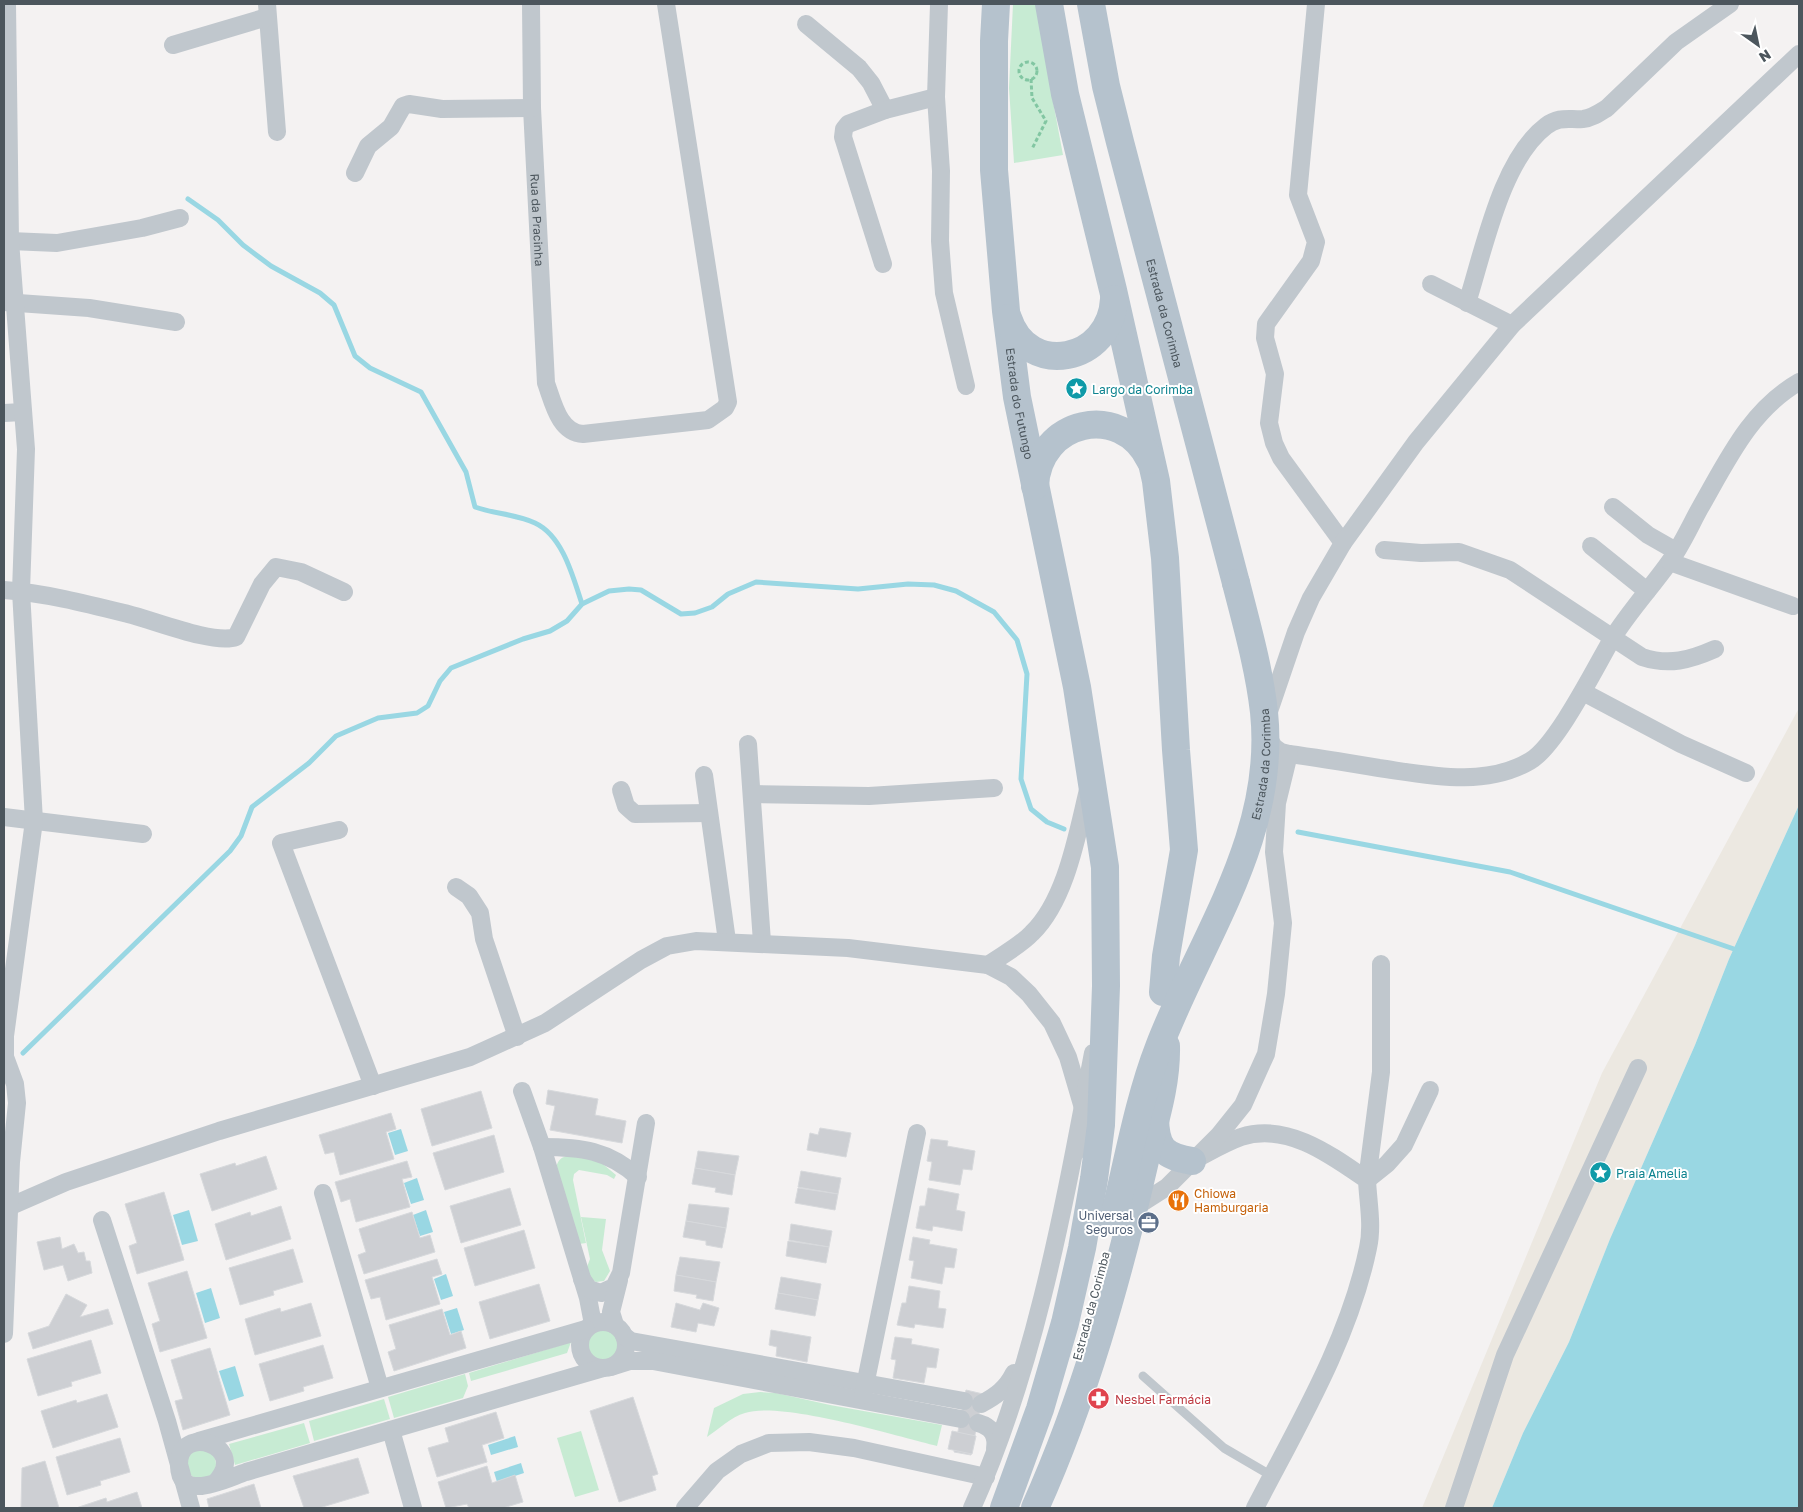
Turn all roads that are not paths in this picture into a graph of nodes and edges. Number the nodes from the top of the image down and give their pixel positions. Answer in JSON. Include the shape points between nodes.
{"nodes":[{"id":1,"x":7,"y":4,"type":"edge"},
{"id":2,"x":530,"y":4,"type":"edge"},
{"id":3,"x":666,"y":4,"type":"edge"},
{"id":4,"x":939,"y":4,"type":"edge"},
{"id":5,"x":996,"y":4,"type":"edge"},
{"id":6,"x":1049,"y":4,"type":"edge"},
{"id":7,"x":1091,"y":4,"type":"edge"},
{"id":8,"x":1316,"y":4,"type":"edge"},
{"id":9,"x":1730,"y":4,"type":"edge"},
{"id":10,"x":267,"y":10,"type":"edge"},
{"id":11,"x":806,"y":24,"type":"dead end"},
{"id":12,"x":173,"y":45,"type":"dead end"},
{"id":13,"x":1799,"y":54,"type":"edge"},
{"id":14,"x":936,"y":97,"type":"junction"},
{"id":15,"x":532,"y":108,"type":"junction"},
{"id":16,"x":885,"y":110,"type":"junction"},
{"id":17,"x":277,"y":132,"type":"dead end"},
{"id":18,"x":355,"y":173,"type":"dead end"},
{"id":19,"x":180,"y":218,"type":"dead end"},
{"id":20,"x":10,"y":241,"type":"junction"},
{"id":21,"x":883,"y":264,"type":"dead end"},
{"id":22,"x":1431,"y":284,"type":"dead end"},
{"id":23,"x":1113,"y":290,"type":"junction"},
{"id":24,"x":8,"y":302,"type":"edge"},
{"id":25,"x":1467,"y":303,"type":"junction"},
{"id":26,"x":1006,"y":312,"type":"junction"},
{"id":27,"x":176,"y":322,"type":"dead end"},
{"id":28,"x":1512,"y":325,"type":"junction"},
{"id":29,"x":1799,"y":382,"type":"edge"},
{"id":30,"x":966,"y":386,"type":"dead end"},
{"id":31,"x":23,"y":412,"type":"junction"},
{"id":32,"x":4,"y":413,"type":"edge"},
{"id":33,"x":1154,"y":471,"type":"junction"},
{"id":34,"x":1036,"y":494,"type":"junction"},
{"id":35,"x":1613,"y":507,"type":"dead end"},
{"id":36,"x":1343,"y":543,"type":"junction"},
{"id":37,"x":1591,"y":546,"type":"dead end"},
{"id":38,"x":1384,"y":550,"type":"dead end"},
{"id":39,"x":1673,"y":557,"type":"junction"},
{"id":40,"x":12,"y":590,"type":"edge"},
{"id":41,"x":1647,"y":591,"type":"junction"},
{"id":42,"x":344,"y":592,"type":"dead end"},
{"id":43,"x":1793,"y":606,"type":"dead end"},
{"id":44,"x":1613,"y":638,"type":"junction"},
{"id":45,"x":1715,"y":649,"type":"dead end"},
{"id":46,"x":1582,"y":692,"type":"junction"},
{"id":47,"x":748,"y":744,"type":"dead end"},
{"id":48,"x":1289,"y":754,"type":"junction"},
{"id":49,"x":1746,"y":773,"type":"dead end"},
{"id":50,"x":704,"y":775,"type":"dead end"},
{"id":51,"x":1091,"y":778,"type":"junction"},
{"id":52,"x":994,"y":788,"type":"dead end"},
{"id":53,"x":620,"y":790,"type":"dead end"},
{"id":54,"x":753,"y":794,"type":"junction"},
{"id":55,"x":709,"y":813,"type":"junction"},
{"id":56,"x":4,"y":817,"type":"edge"},
{"id":57,"x":34,"y":820,"type":"junction"},
{"id":58,"x":339,"y":830,"type":"dead end"},
{"id":59,"x":143,"y":834,"type":"dead end"},
{"id":60,"x":456,"y":887,"type":"dead end"},
{"id":61,"x":727,"y":941,"type":"junction"},
{"id":62,"x":762,"y":942,"type":"junction"},
{"id":63,"x":1381,"y":964,"type":"dead end"},
{"id":64,"x":988,"y":965,"type":"junction"},
{"id":65,"x":1106,"y":986,"type":"junction"},
{"id":66,"x":1163,"y":992,"type":"dead end"},
{"id":67,"x":517,"y":1037,"type":"junction"},
{"id":68,"x":1166,"y":1046,"type":"dead end"},
{"id":69,"x":6,"y":1068,"type":"edge"},
{"id":70,"x":1638,"y":1068,"type":"dead end"},
{"id":71,"x":374,"y":1086,"type":"junction"},
{"id":72,"x":1430,"y":1090,"type":"dead end"},
{"id":73,"x":522,"y":1091,"type":"dead end"},
{"id":74,"x":1083,"y":1108,"type":"junction"},
{"id":75,"x":1155,"y":1119,"type":"junction"},
{"id":76,"x":646,"y":1123,"type":"dead end"},
{"id":77,"x":917,"y":1133,"type":"dead end"},
{"id":78,"x":542,"y":1146,"type":"junction"},
{"id":79,"x":1192,"y":1161,"type":"junction"},
{"id":80,"x":638,"y":1177,"type":"junction"},
{"id":81,"x":1094,"y":1179,"type":"junction"},
{"id":82,"x":1367,"y":1180,"type":"junction"},
{"id":83,"x":323,"y":1193,"type":"dead end"},
{"id":84,"x":7,"y":1207,"type":"edge"},
{"id":85,"x":1123,"y":1215,"type":"junction"},
{"id":86,"x":102,"y":1220,"type":"dead end"},
{"id":87,"x":621,"y":1273,"type":"junction"},
{"id":88,"x":582,"y":1280,"type":"junction"},
{"id":89,"x":590,"y":1326,"type":"junction"},
{"id":90,"x":620,"y":1331,"type":"junction"},
{"id":91,"x":4,"y":1334,"type":"edge"},
{"id":92,"x":1030,"y":1344,"type":"junction"},
{"id":93,"x":607,"y":1367,"type":"junction"},
{"id":94,"x":1143,"y":1376,"type":"dead end"},
{"id":95,"x":380,"y":1388,"type":"junction"},
{"id":96,"x":864,"y":1393,"type":"junction"},
{"id":97,"x":169,"y":1430,"type":"junction"},
{"id":98,"x":391,"y":1430,"type":"junction"},
{"id":99,"x":195,"y":1442,"type":"junction"},
{"id":100,"x":995,"y":1454,"type":"junction"},
{"id":101,"x":180,"y":1472,"type":"junction"},
{"id":102,"x":1272,"y":1476,"type":"junction"},
{"id":103,"x":986,"y":1477,"type":"junction"},
{"id":104,"x":212,"y":1484,"type":"junction"},
{"id":105,"x":192,"y":1508,"type":"edge"},
{"id":106,"x":413,"y":1508,"type":"edge"},
{"id":107,"x":685,"y":1508,"type":"edge"},
{"id":108,"x":972,"y":1508,"type":"edge"},
{"id":109,"x":1004,"y":1508,"type":"edge"},
{"id":110,"x":1026,"y":1508,"type":"edge"},
{"id":111,"x":1035,"y":1508,"type":"edge"},
{"id":112,"x":1255,"y":1508,"type":"edge"},
{"id":113,"x":1454,"y":1508,"type":"edge"}],
"edges":[{"from":1,"to":20,"type":"street"},
{"from":2,"to":15,"type":"street","name":"Rua da Pracinha"},
{"from":3,"to":15,"type":"street","name":"Rua da Pracinha","via":[[728,402],[708,420],[583,434],[570,431],[558,414],[546,383]]},
{"from":4,"to":14,"type":"street"},
{"from":5,"to":26,"type":"main road","via":[[994,170]]},
{"from":6,"to":23,"type":"main road","via":[[1065,94]]},
{"from":7,"to":85,"type":"main road","name":"Estrada da Corimba","bridge":true,"via":[[1106,86],[1258,670],[1264,714],[1264,760],[1259,803],[1248,845],[1235,883],[1156,1055]]},
{"from":8,"to":36,"type":"street","via":[[1298,195],[1316,242],[1311,261],[1266,324],[1264,338],[1275,374],[1269,423],[1274,443],[1281,458]]},
{"from":9,"to":25,"type":"street","via":[[1676,42],[1594,117],[1564,118],[1547,125],[1532,138],[1505,181]]},
{"from":10,"to":12,"type":"street"},
{"from":10,"to":17,"type":"street"},
{"from":11,"to":16,"type":"street","via":[[859,68]]},
{"from":13,"to":28,"type":"street"},
{"from":14,"to":16,"type":"street"},
{"from":14,"to":30,"type":"street","via":[[944,292]]},
{"from":15,"to":18,"type":"street","via":[[442,109],[408,104],[403,106],[391,127],[368,146]]},
{"from":16,"to":21,"type":"street","via":[[848,124],[843,137]]},
{"from":19,"to":20,"type":"street","via":[[58,243]]},
{"from":20,"to":24,"type":"street"},
{"from":22,"to":25,"type":"street"},
{"from":23,"to":26,"type":"main road","via":[[1112,317],[1104,334],[1091,346],[1070,355],[1047,355],[1030,348],[1017,336]]},
{"from":23,"to":33,"type":"main road"},
{"from":24,"to":27,"type":"street","via":[[89,308]]},
{"from":24,"to":31,"type":"street"},
{"from":25,"to":28,"type":"street"},
{"from":26,"to":34,"type":"main road","name":"Estrada do Futungo","via":[[1017,397]]},
{"from":28,"to":36,"type":"street","via":[[1416,442]]},
{"from":29,"to":39,"type":"street","via":[[1756,417],[1738,442]]},
{"from":31,"to":32,"type":"street"},
{"from":31,"to":40,"type":"street","via":[[26,449]]},
{"from":33,"to":34,"type":"main road","via":[[1147,453],[1126,433],[1108,426],[1089,425],[1062,435],[1048,449],[1036,475]]},
{"from":33,"to":66,"type":"main road","via":[[1165,558],[1184,850]]},
{"from":34,"to":51,"type":"main road","name":"Estrada da Corimba","via":[[1077,687]]},
{"from":35,"to":39,"type":"street"},
{"from":36,"to":48,"type":"street","via":[[1296,632],[1266,724],[1274,747]]},
{"from":37,"to":41,"type":"street"},
{"from":38,"to":44,"type":"street","via":[[1459,552],[1486,560],[1510,570]]},
{"from":39,"to":41,"type":"street"},
{"from":39,"to":43,"type":"street"},
{"from":40,"to":42,"type":"street","via":[[130,615],[180,630],[232,638],[236,637],[262,584],[276,567],[301,572]]},
{"from":40,"to":57,"type":"street"},
{"from":41,"to":44,"type":"street"},
{"from":44,"to":45,"type":"street","via":[[1642,657],[1670,663],[1692,659]]},
{"from":44,"to":46,"type":"street"},
{"from":46,"to":48,"type":"street","via":[[1545,747],[1531,761],[1496,773],[1465,778],[1436,777]]},
{"from":46,"to":49,"type":"street","via":[[1681,744]]},
{"from":47,"to":54,"type":"street"},
{"from":48,"to":79,"type":"street","via":[[1277,803],[1274,842],[1283,923],[1266,1054],[1243,1105],[1220,1135]]},
{"from":50,"to":55,"type":"street"},
{"from":51,"to":64,"type":"street","via":[[1072,853],[1047,916],[1032,934]]},
{"from":51,"to":65,"type":"main road","name":"Estrada da Corimba","via":[[1105,867]]},
{"from":52,"to":54,"type":"street","via":[[869,796]]},
{"from":53,"to":55,"type":"street","via":[[626,806],[635,814]]},
{"from":54,"to":62,"type":"street"},
{"from":55,"to":61,"type":"street"},
{"from":56,"to":57,"type":"street"},
{"from":57,"to":59,"type":"street"},
{"from":57,"to":69,"type":"street","via":[[7,1007]]},
{"from":58,"to":71,"type":"street","via":[[281,844]]},
{"from":60,"to":67,"type":"street","via":[[469,896],[480,913],[484,939]]},
{"from":61,"to":62,"type":"street"},
{"from":61,"to":67,"type":"street","via":[[696,941],[667,946],[545,1023]]},
{"from":62,"to":64,"type":"street","via":[[848,948]]},
{"from":63,"to":82,"type":"street","via":[[1381,1072]]},
{"from":64,"to":74,"type":"street","via":[[1011,977],[1052,1023],[1068,1056]]},
{"from":65,"to":74,"type":"street"},
{"from":65,"to":81,"type":"main road","name":"Estrada da Corimba","via":[[1101,1125]]},
{"from":67,"to":71,"type":"street","via":[[470,1057]]},
{"from":68,"to":75,"type":"main road","name":"Estrada da Corimba","via":[[1164,1084]]},
{"from":69,"to":84,"type":"street","via":[[15,1084],[17,1103]]},
{"from":70,"to":113,"type":"street","via":[[1505,1355]]},
{"from":71,"to":84,"type":"street","via":[[219,1131],[66,1182]]},
{"from":72,"to":82,"type":"street","via":[[1404,1145],[1388,1164]]},
{"from":73,"to":78,"type":"street"},
{"from":74,"to":81,"type":"street"},
{"from":74,"to":92,"type":"street"},
{"from":75,"to":79,"type":"main road","via":[[1156,1135],[1162,1149],[1175,1158]]},
{"from":75,"to":85,"type":"main road","name":"Estrada da Corimba"},
{"from":76,"to":80,"type":"street"},
{"from":77,"to":96,"type":"street"},
{"from":78,"to":80,"type":"street","via":[[598,1152],[619,1162]]},
{"from":78,"to":88,"type":"street"},
{"from":79,"to":82,"type":"street","via":[[1241,1137],[1270,1133],[1295,1139],[1327,1153]]},
{"from":79,"to":85,"type":"street","via":[[1167,1187]]},
{"from":80,"to":87,"type":"street"},
{"from":81,"to":109,"type":"main road","name":"Estrada da Corimba","via":[[1066,1323],[1040,1409]]},
{"from":82,"to":102,"type":"street","via":[[1368,1248],[1349,1314],[1331,1359]]},
{"from":83,"to":95,"type":"street"},
{"from":84,"to":91,"type":"street"},
{"from":85,"to":110,"type":"main road","name":"Estrada da Corimba","via":[[1050,1445]]},
{"from":85,"to":111,"type":"main road","name":"Estrada da Corimba","via":[[1084,1385]]},
{"from":86,"to":97,"type":"street"},
{"from":87,"to":88,"type":"street","via":[[614,1287],[601,1293],[589,1290]]},
{"from":87,"to":90,"type":"street","via":[[611,1312]]},
{"from":88,"to":89,"type":"street","via":[[592,1314]]},
{"from":89,"to":90,"type":"street","via":[[608,1322]]},
{"from":89,"to":93,"type":"street","via":[[580,1342],[583,1358],[588,1363]]},
{"from":89,"to":95,"type":"street"},
{"from":90,"to":93,"type":"street","via":[[625,1351],[622,1358]]},
{"from":90,"to":96,"type":"street","via":[[631,1341]]},
{"from":92,"to":96,"type":"street","via":[[1008,1386],[995,1397],[972,1403]]},
{"from":92,"to":100,"type":"street"},
{"from":93,"to":96,"type":"street","via":[[630,1361],[653,1361]]},
{"from":93,"to":98,"type":"street"},
{"from":94,"to":102,"type":"lane","via":[[1224,1448]]},
{"from":95,"to":99,"type":"street"},
{"from":96,"to":100,"type":"street","via":[[990,1428],[997,1440]]},
{"from":97,"to":99,"type":"street","via":[[175,1440],[183,1444]]},
{"from":97,"to":101,"type":"street"},
{"from":98,"to":104,"type":"street"},
{"from":98,"to":106,"type":"street"},
{"from":99,"to":101,"type":"street","via":[[182,1452]]},
{"from":99,"to":104,"type":"street","via":[[214,1444],[223,1456],[224,1470]]},
{"from":100,"to":103,"type":"street"},
{"from":101,"to":104,"type":"street","via":[[188,1483],[202,1487]]},
{"from":101,"to":105,"type":"street"},
{"from":102,"to":112,"type":"street"},
{"from":103,"to":107,"type":"street","via":[[854,1448],[809,1442],[769,1443],[741,1454],[717,1471]]},
{"from":103,"to":108,"type":"street"},
{"from":104,"to":105,"type":"street","via":[[199,1493]]}]}
